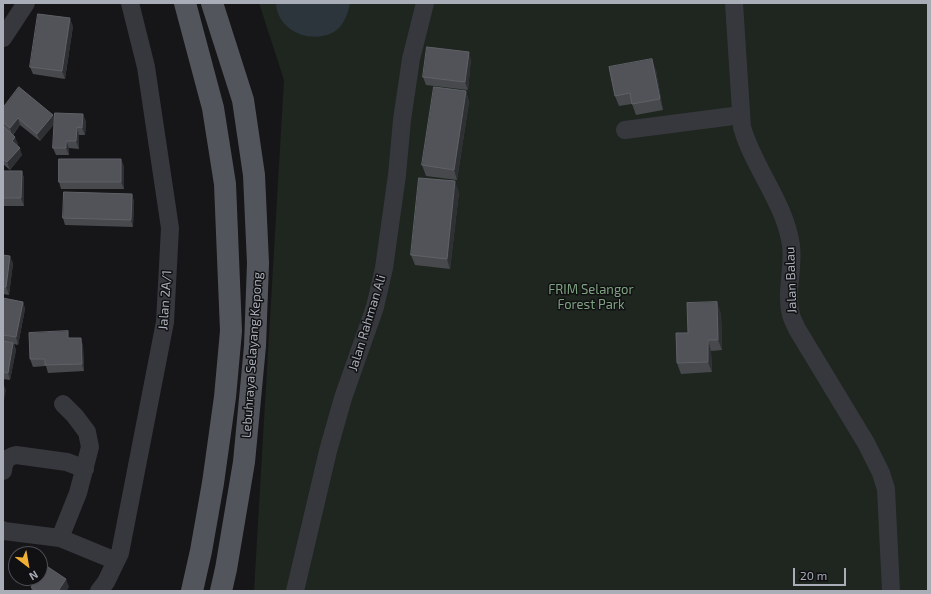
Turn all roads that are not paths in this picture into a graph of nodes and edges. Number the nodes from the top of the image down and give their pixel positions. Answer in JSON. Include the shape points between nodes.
{"nodes":[{"id":1,"x":26,"y":3,"type":"edge"},
{"id":2,"x":130,"y":3,"type":"edge"},
{"id":3,"x":185,"y":3,"type":"edge"},
{"id":4,"x":212,"y":3,"type":"edge"},
{"id":5,"x":425,"y":3,"type":"edge"},
{"id":6,"x":734,"y":3,"type":"edge"},
{"id":7,"x":3,"y":38,"type":"edge"},
{"id":8,"x":741,"y":115,"type":"junction"},
{"id":9,"x":625,"y":130,"type":"dead end"},
{"id":10,"x":63,"y":404,"type":"dead end"},
{"id":11,"x":85,"y":469,"type":"junction"},
{"id":12,"x":3,"y":471,"type":"edge"},
{"id":13,"x":3,"y":530,"type":"edge"},
{"id":14,"x":60,"y":538,"type":"junction"},
{"id":15,"x":116,"y":561,"type":"junction"},
{"id":16,"x":99,"y":591,"type":"edge"},
{"id":17,"x":192,"y":591,"type":"edge"},
{"id":18,"x":221,"y":591,"type":"edge"},
{"id":19,"x":295,"y":591,"type":"edge"},
{"id":20,"x":891,"y":591,"type":"edge"}],
"edges":[{"from":1,"to":7,"type":"street"},
{"from":2,"to":15,"type":"street","name":"Jalan 2A/1","via":[[146,67],[170,228],[165,322],[120,553]]},
{"from":3,"to":17,"type":"main road","name":"Lebuhraya Selayang Kepong","via":[[213,108],[225,184],[231,331],[213,483]]},
{"from":4,"to":18,"type":"main road","name":"Lebuhraya Selayang Kepong","via":[[243,100],[254,175],[258,263],[255,346],[244,462]]},
{"from":5,"to":19,"type":"street","name":"Jalan Rahman Ali","via":[[411,59],[384,268],[375,307],[343,398],[328,451]]},
{"from":6,"to":8,"type":"street","name":"Jalan Balau"},
{"from":8,"to":9,"type":"street"},
{"from":8,"to":20,"type":"street","name":"Jalan Balau","via":[[746,142],[778,207],[791,245],[791,314],[797,329],[866,443],[881,473],[886,489]]},
{"from":10,"to":11,"type":"street","via":[[87,432],[90,447]]},
{"from":11,"to":12,"type":"street","via":[[67,462],[16,455],[10,456],[4,462]]},
{"from":11,"to":14,"type":"street"},
{"from":13,"to":14,"type":"street"},
{"from":14,"to":15,"type":"street"},
{"from":15,"to":16,"type":"street","name":"Jalan 2A/1"}]}
